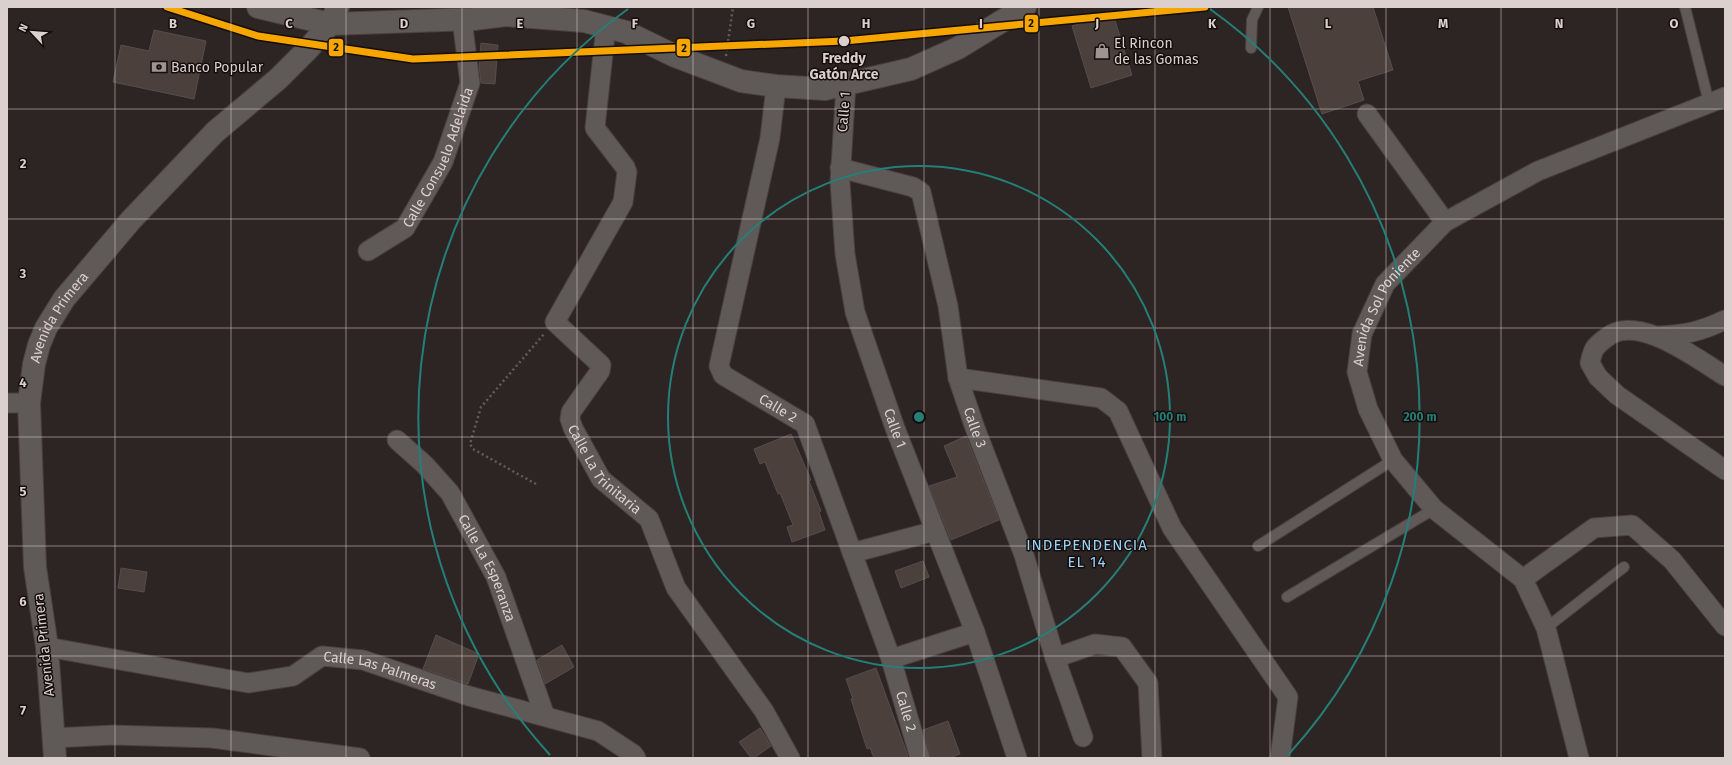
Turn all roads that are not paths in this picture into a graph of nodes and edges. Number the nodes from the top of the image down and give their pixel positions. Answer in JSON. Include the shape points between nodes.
{"nodes":[{"id":1,"x":258,"y":7,"type":"edge"},
{"id":2,"x":1026,"y":7,"type":"edge"},
{"id":3,"x":1258,"y":7,"type":"edge"},
{"id":4,"x":1685,"y":7,"type":"edge"},
{"id":5,"x":332,"y":13,"type":"edge"},
{"id":6,"x":462,"y":19,"type":"junction"},
{"id":7,"x":606,"y":26,"type":"junction"},
{"id":8,"x":1251,"y":48,"type":"dead end"},
{"id":9,"x":846,"y":84,"type":"junction"},
{"id":10,"x":776,"y":86,"type":"junction"},
{"id":11,"x":1717,"y":100,"type":"edge"},
{"id":12,"x":1367,"y":114,"type":"dead end"},
{"id":13,"x":840,"y":168,"type":"junction"},
{"id":14,"x":1445,"y":222,"type":"junction"},
{"id":15,"x":368,"y":251,"type":"dead end"},
{"id":16,"x":1725,"y":320,"type":"edge"},
{"id":17,"x":1657,"y":336,"type":"junction"},
{"id":18,"x":1725,"y":376,"type":"edge"},
{"id":19,"x":958,"y":378,"type":"junction"},
{"id":20,"x":7,"y":403,"type":"edge"},
{"id":21,"x":29,"y":404,"type":"junction"},
{"id":22,"x":397,"y":440,"type":"dead end"},
{"id":23,"x":1393,"y":460,"type":"junction"},
{"id":24,"x":1725,"y":470,"type":"edge"},
{"id":25,"x":1434,"y":509,"type":"junction"},
{"id":26,"x":935,"y":531,"type":"junction"},
{"id":27,"x":1258,"y":546,"type":"dead end"},
{"id":28,"x":852,"y":553,"type":"junction"},
{"id":29,"x":1624,"y":567,"type":"dead end"},
{"id":30,"x":1523,"y":579,"type":"junction"},
{"id":31,"x":1287,"y":597,"type":"dead end"},
{"id":32,"x":1725,"y":626,"type":"edge"},
{"id":33,"x":1546,"y":628,"type":"junction"},
{"id":34,"x":975,"y":632,"type":"junction"},
{"id":35,"x":47,"y":647,"type":"junction"},
{"id":36,"x":1055,"y":658,"type":"junction"},
{"id":37,"x":891,"y":659,"type":"junction"},
{"id":38,"x":545,"y":716,"type":"junction"},
{"id":39,"x":1083,"y":737,"type":"dead end"},
{"id":40,"x":54,"y":748,"type":"edge"},
{"id":41,"x":360,"y":758,"type":"edge"},
{"id":42,"x":636,"y":758,"type":"edge"},
{"id":43,"x":790,"y":758,"type":"edge"},
{"id":44,"x":920,"y":758,"type":"edge"},
{"id":45,"x":1017,"y":758,"type":"edge"},
{"id":46,"x":1152,"y":758,"type":"edge"},
{"id":47,"x":1280,"y":758,"type":"edge"},
{"id":48,"x":1579,"y":758,"type":"edge"}],
"edges":[{"from":1,"to":5,"type":"main road"},
{"from":2,"to":9,"type":"main road","via":[[958,48],[911,69]]},
{"from":3,"to":8,"type":"lane","via":[[1252,20]]},
{"from":4,"to":11,"type":"lane"},
{"from":5,"to":6,"type":"main road"},
{"from":5,"to":21,"type":"main road","name":"Avenida Primera","via":[[278,79],[215,132],[83,274],[43,333],[34,364]]},
{"from":6,"to":7,"type":"main road","via":[[506,14],[584,21]]},
{"from":6,"to":15,"type":"street","name":"Calle Consuelo Adelaida","via":[[470,83],[443,162],[405,228]]},
{"from":7,"to":10,"type":"main road","via":[[741,81]]},
{"from":7,"to":43,"type":"street","name":"Calle La Trinitaria","via":[[595,128],[625,167],[626,172],[623,202],[554,322],[602,365],[571,412],[570,419],[601,479],[649,519],[676,588],[764,711]]},
{"from":9,"to":10,"type":"main road","via":[[825,89]]},
{"from":9,"to":13,"type":"street","name":"Calle 1"},
{"from":10,"to":28,"type":"street","name":"Calle 2","via":[[770,138],[719,366],[723,375],[805,424]]},
{"from":11,"to":14,"type":"street","name":"Avenida Sol Poniente","via":[[1538,171]]},
{"from":12,"to":14,"type":"street"},
{"from":13,"to":19,"type":"street","name":"Calle 3","via":[[913,187],[921,192],[948,306]]},
{"from":13,"to":26,"type":"street","name":"Calle 1","via":[[845,254],[854,312],[894,428]]},
{"from":14,"to":23,"type":"street","name":"Avenida Sol Poniente","via":[[1385,284],[1362,334],[1357,372],[1368,409]]},
{"from":16,"to":17,"type":"street","via":[[1704,330],[1682,336]]},
{"from":17,"to":18,"type":"street"},
{"from":17,"to":24,"type":"street","via":[[1629,330],[1609,335],[1593,348],[1590,363],[1598,377],[1618,395]]},
{"from":19,"to":36,"type":"street","name":"Calle 3","via":[[1024,555]]},
{"from":19,"to":47,"type":"street","via":[[1101,398],[1118,411],[1172,528],[1288,697]]},
{"from":20,"to":21,"type":"street"},
{"from":21,"to":35,"type":"main road","name":"Avenida Primera","via":[[35,567]]},
{"from":22,"to":38,"type":"street","name":"Calle La Esperanza","via":[[425,465],[450,493],[496,577]]},
{"from":23,"to":25,"type":"street","name":"Avenida Sol Poniente"},
{"from":23,"to":27,"type":"lane"},
{"from":25,"to":30,"type":"street","name":"Avenida Sol Poniente"},
{"from":25,"to":31,"type":"lane"},
{"from":26,"to":28,"type":"street"},
{"from":26,"to":34,"type":"street","name":"Calle 1"},
{"from":28,"to":37,"type":"street","name":"Calle 2"},
{"from":29,"to":33,"type":"lane"},
{"from":30,"to":32,"type":"street","via":[[1594,528],[1632,525],[1672,560]]},
{"from":30,"to":33,"type":"street","name":"Avenida Sol Poniente"},
{"from":33,"to":48,"type":"street","name":"Avenida Sol Poniente"},
{"from":34,"to":37,"type":"street"},
{"from":34,"to":45,"type":"street","name":"Calle 1"},
{"from":35,"to":38,"type":"street","name":"Calle Las Palmeras","via":[[248,683],[293,676],[322,656],[363,660],[469,696]]},
{"from":35,"to":40,"type":"main road","name":"Avenida Primera"},
{"from":36,"to":39,"type":"street","name":"Calle 3"},
{"from":36,"to":46,"type":"street","via":[[1095,644],[1122,647],[1148,683]]},
{"from":37,"to":44,"type":"street","name":"Calle 2"},
{"from":38,"to":42,"type":"street","name":"Calle Las Palmeras","via":[[598,731]]},
{"from":40,"to":41,"type":"street","via":[[112,735],[212,738]]}]}
